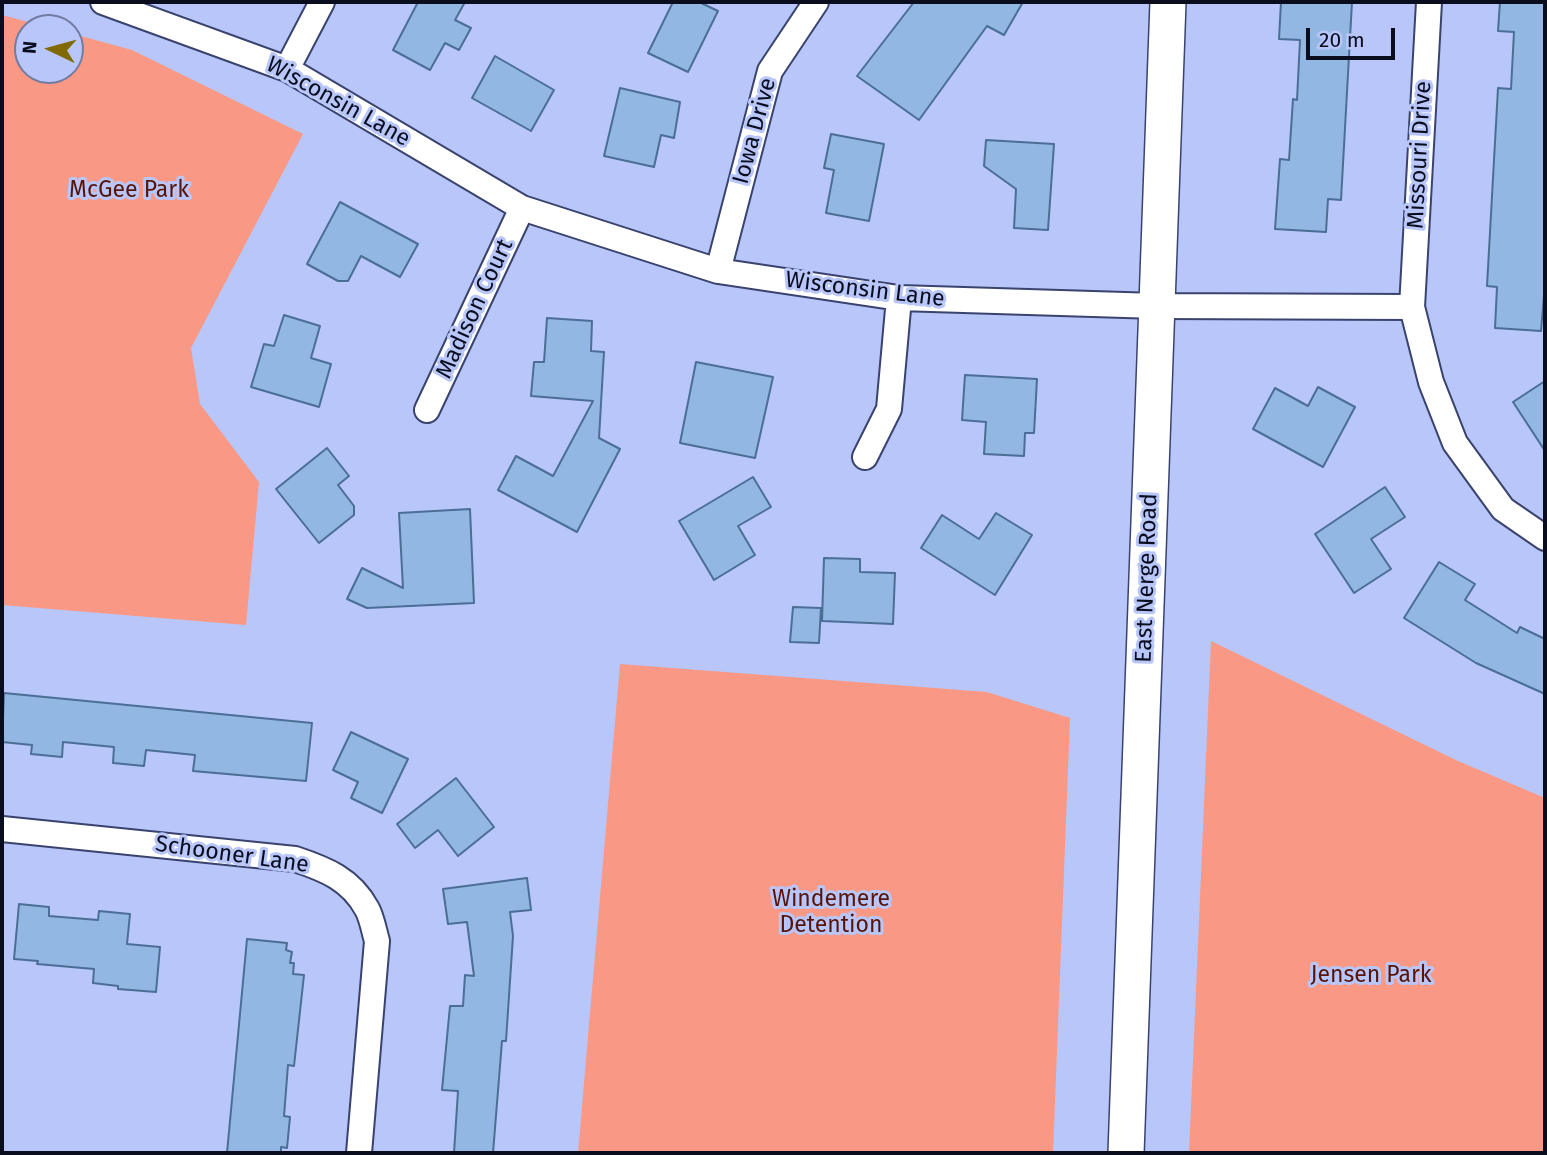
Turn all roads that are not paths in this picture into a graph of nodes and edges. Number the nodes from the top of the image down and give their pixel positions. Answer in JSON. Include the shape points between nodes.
{"nodes":[{"id":1,"x":103,"y":2,"type":"edge"},
{"id":2,"x":322,"y":2,"type":"edge"},
{"id":3,"x":816,"y":2,"type":"edge"},
{"id":4,"x":1168,"y":2,"type":"edge"},
{"id":5,"x":1429,"y":2,"type":"edge"},
{"id":6,"x":287,"y":69,"type":"junction"},
{"id":7,"x":522,"y":208,"type":"junction"},
{"id":8,"x":718,"y":271,"type":"junction"},
{"id":9,"x":899,"y":298,"type":"junction"},
{"id":10,"x":1157,"y":306,"type":"junction"},
{"id":11,"x":1412,"y":307,"type":"junction"},
{"id":12,"x":427,"y":410,"type":"dead end"},
{"id":13,"x":865,"y":457,"type":"dead end"},
{"id":14,"x":1545,"y":538,"type":"edge"},
{"id":15,"x":2,"y":829,"type":"edge"},
{"id":16,"x":359,"y":1153,"type":"edge"},
{"id":17,"x":1126,"y":1153,"type":"edge"}],
"edges":[{"from":1,"to":6,"type":"street","name":"Wisconsin Lane"},
{"from":2,"to":6,"type":"street"},
{"from":3,"to":8,"type":"street","name":"Iowa Drive","via":[[770,71]]},
{"from":4,"to":10,"type":"main road","name":"East Nerge Road"},
{"from":5,"to":11,"type":"street","name":"Missouri Drive"},
{"from":6,"to":7,"type":"street","name":"Wisconsin Lane"},
{"from":7,"to":8,"type":"street","name":"Wisconsin Lane"},
{"from":7,"to":12,"type":"street","name":"Madison Court"},
{"from":8,"to":9,"type":"street","name":"Wisconsin Lane"},
{"from":9,"to":10,"type":"street","name":"Wisconsin Lane"},
{"from":9,"to":13,"type":"street","via":[[888,409]]},
{"from":10,"to":11,"type":"street","name":"Wisconsin Lane"},
{"from":10,"to":17,"type":"main road","name":"East Nerge Road"},
{"from":11,"to":14,"type":"street","via":[[1431,382],[1455,443],[1503,509]]},
{"from":15,"to":16,"type":"street","name":"Schooner Lane","via":[[295,859],[328,870],[348,885],[367,909],[377,941]]}]}
